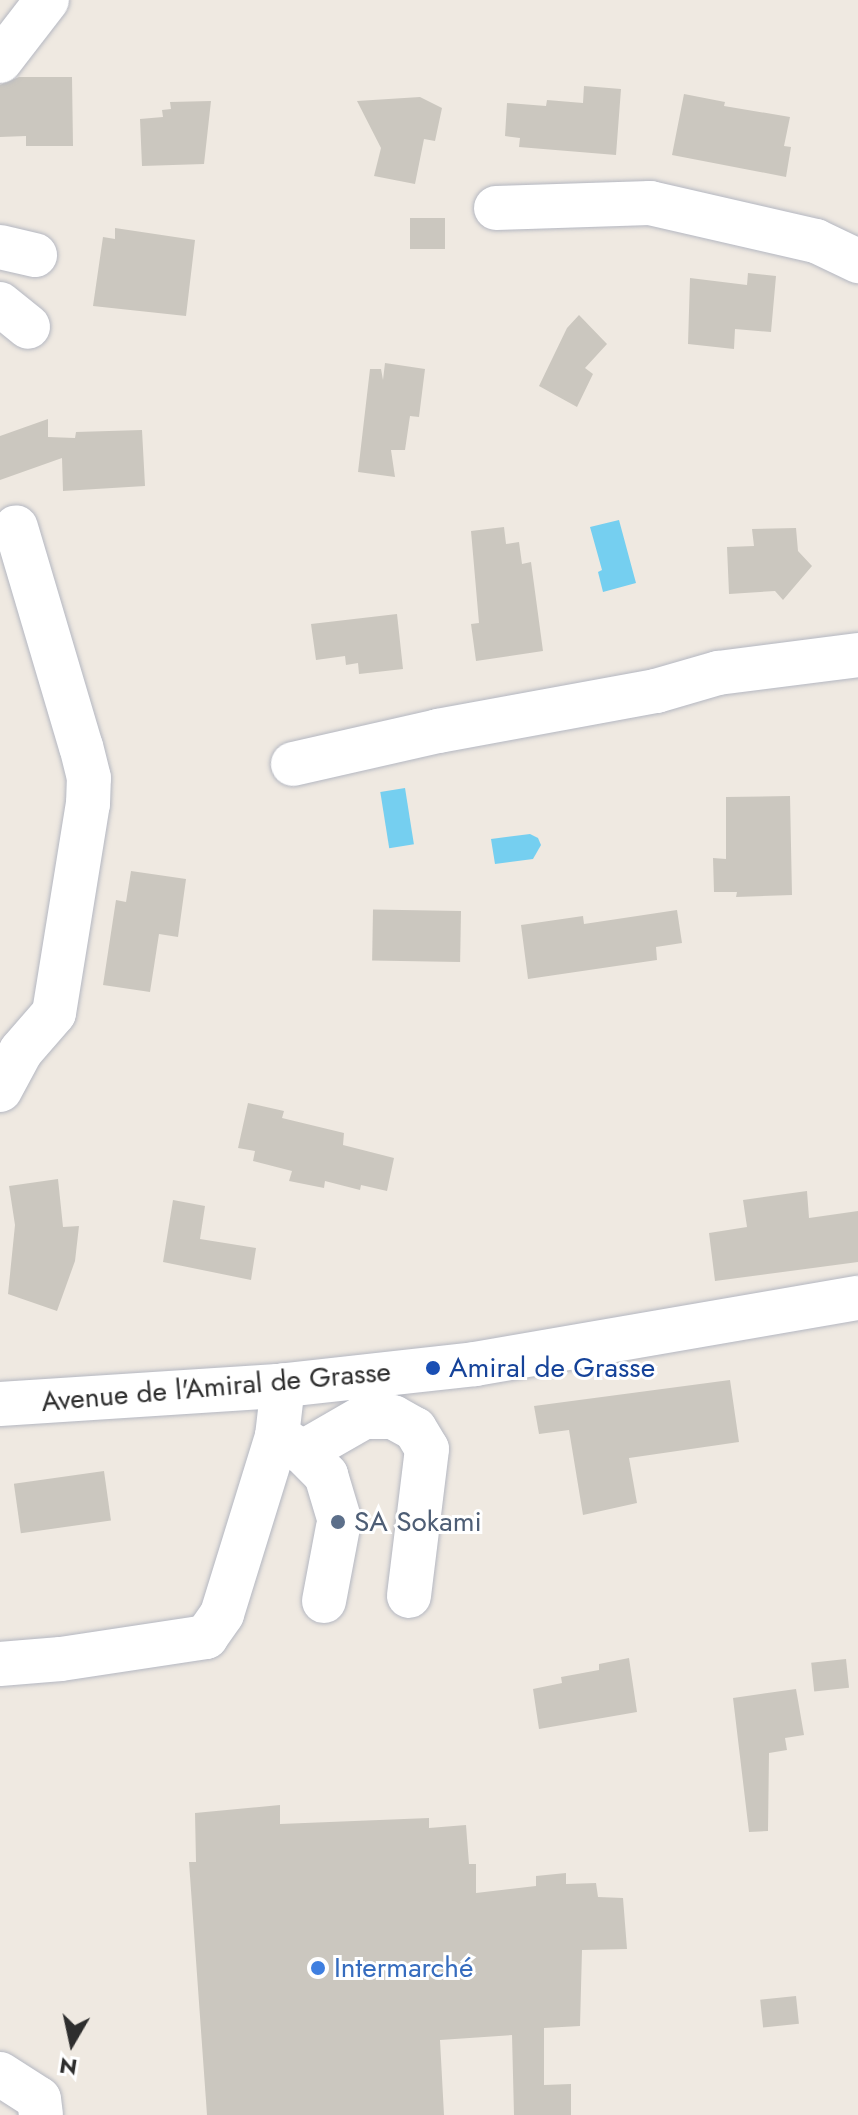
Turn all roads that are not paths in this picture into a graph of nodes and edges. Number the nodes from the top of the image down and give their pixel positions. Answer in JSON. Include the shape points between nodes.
{"nodes":[{"id":1,"x":47,"y":0,"type":"edge"},
{"id":2,"x":0,"y":61,"type":"edge"},
{"id":3,"x":496,"y":208,"type":"dead end"},
{"id":4,"x":858,"y":261,"type":"edge"},
{"id":5,"x":16,"y":527,"type":"dead end"},
{"id":6,"x":858,"y":655,"type":"edge"},
{"id":7,"x":293,"y":764,"type":"dead end"},
{"id":8,"x":0,"y":1090,"type":"edge"},
{"id":9,"x":858,"y":1298,"type":"edge"},
{"id":10,"x":283,"y":1385,"type":"junction"},
{"id":11,"x":0,"y":1404,"type":"edge"},
{"id":12,"x":290,"y":1444,"type":"junction"},
{"id":13,"x":409,"y":1596,"type":"dead end"},
{"id":14,"x":324,"y":1601,"type":"dead end"},
{"id":15,"x":0,"y":1664,"type":"edge"},
{"id":16,"x":0,"y":2074,"type":"edge"},
{"id":17,"x":41,"y":2115,"type":"edge"}],
"edges":[{"from":1,"to":2,"type":"street"},
{"from":3,"to":4,"type":"street","via":[[650,203],[816,241]]},
{"from":5,"to":8,"type":"street","via":[[89,778],[54,1013],[21,1051]]},
{"from":6,"to":7,"type":"street","via":[[718,673],[656,691]]},
{"from":9,"to":10,"type":"street","name":"Avenue de l'Amiral de Grasse","via":[[475,1364]]},
{"from":10,"to":11,"type":"street","name":"Avenue de l'Amiral de Grasse"},
{"from":10,"to":12,"type":"street"},
{"from":12,"to":13,"type":"street","via":[[364,1417],[393,1417],[415,1429],[427,1449]]},
{"from":12,"to":14,"type":"street","via":[[326,1475],[338,1521]]},
{"from":12,"to":15,"type":"street","via":[[222,1614],[206,1637]]},
{"from":16,"to":17,"type":"street","via":[[39,2099]]}]}
